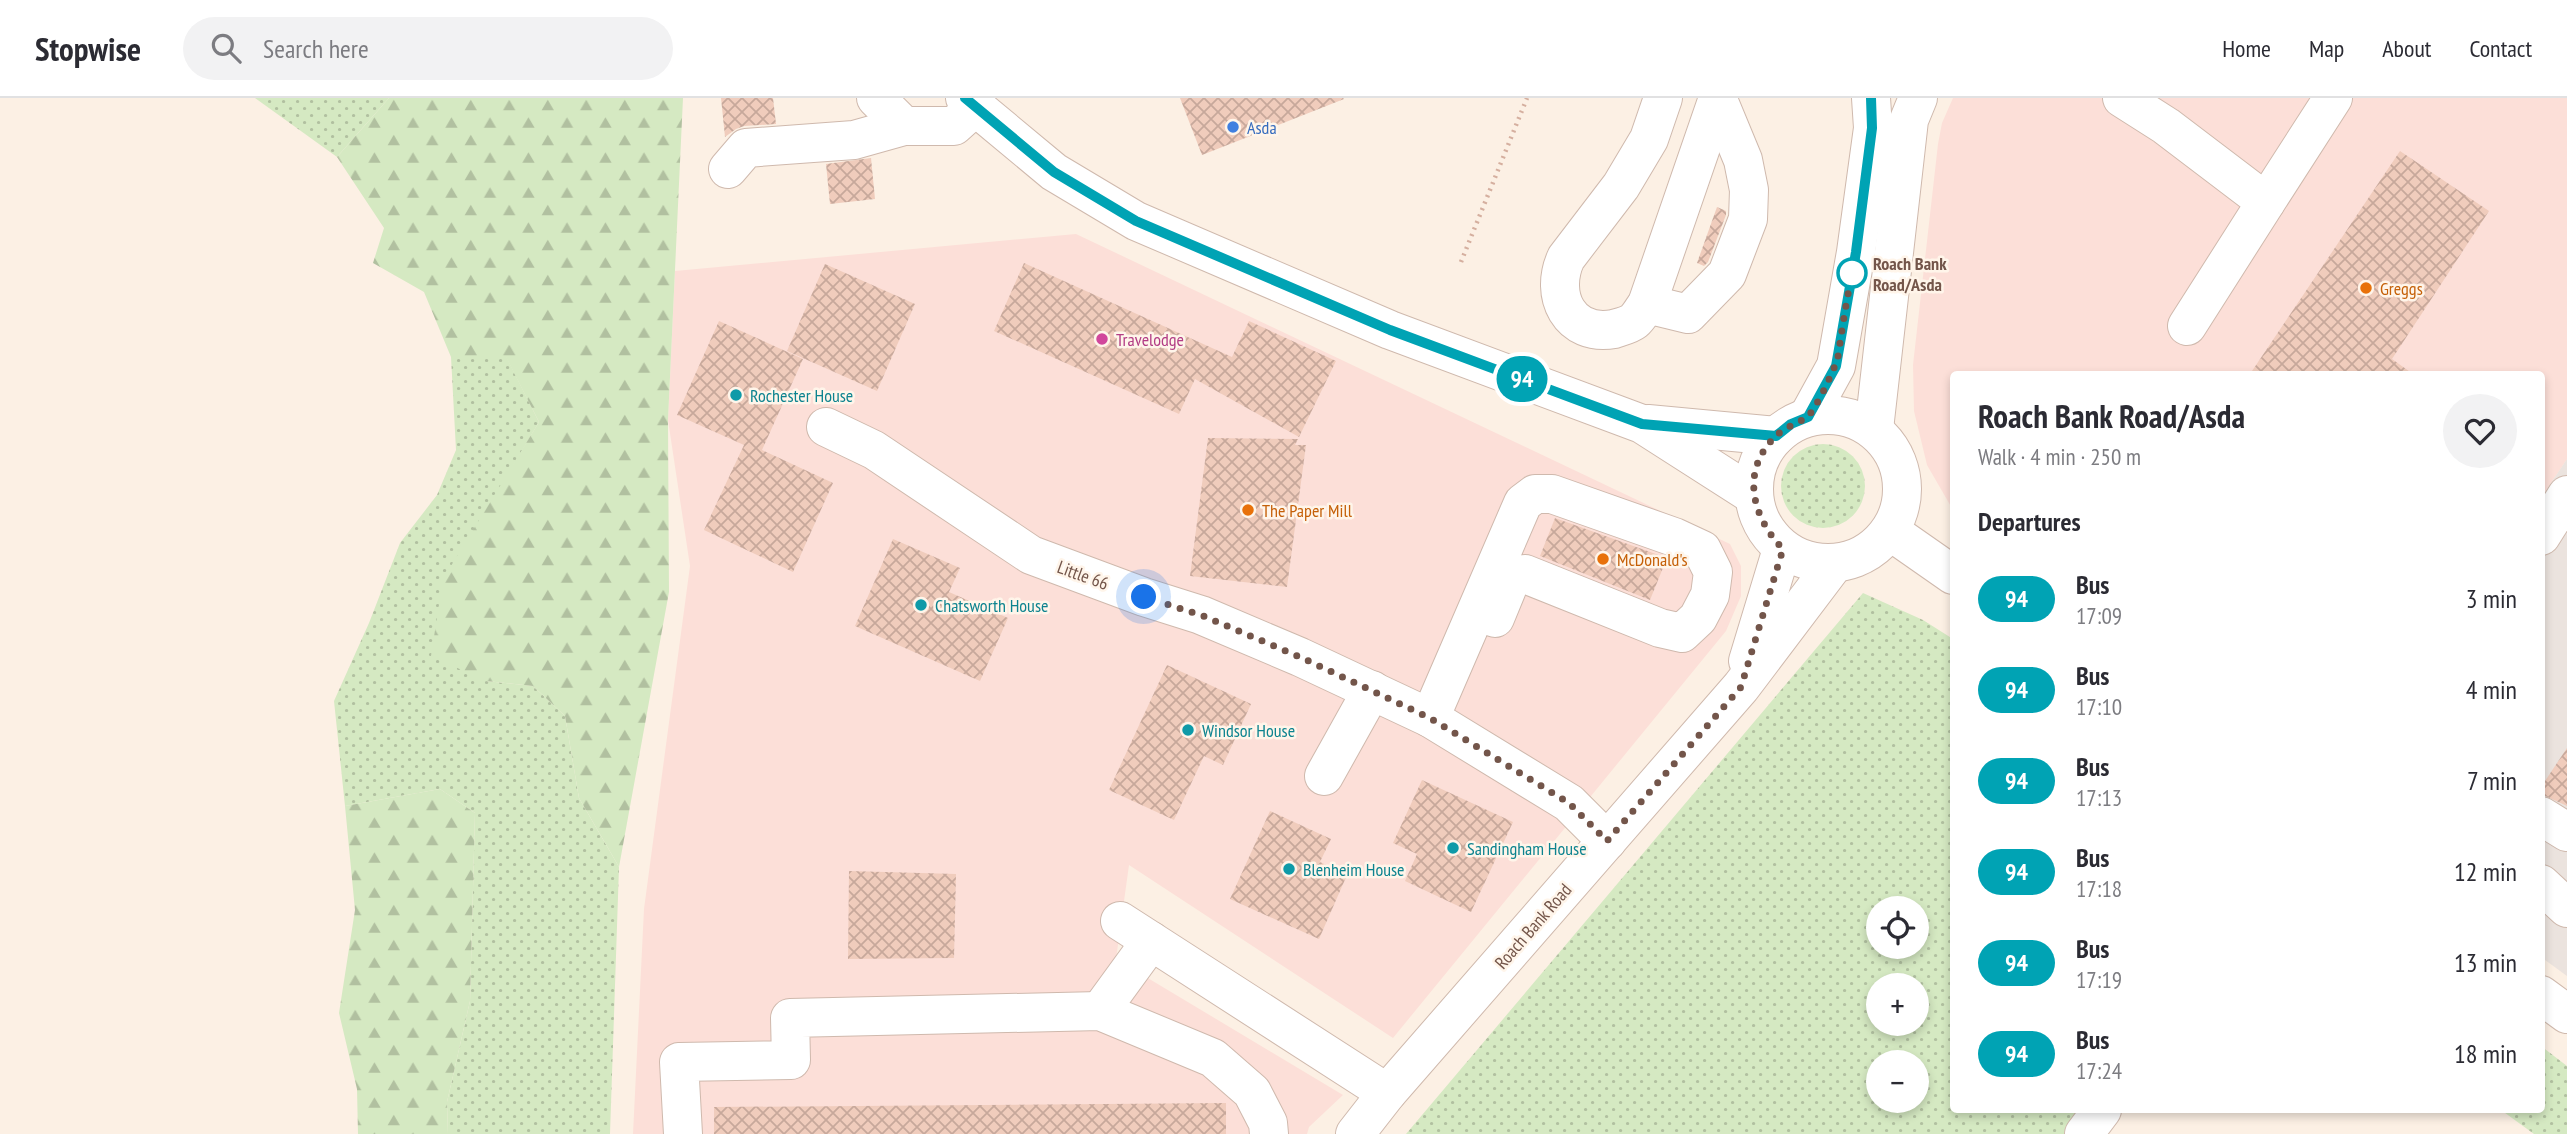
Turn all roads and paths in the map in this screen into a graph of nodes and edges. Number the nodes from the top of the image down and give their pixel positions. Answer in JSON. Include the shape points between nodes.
{"nodes":[{"id":1,"x":876,"y":98,"type":"edge"},
{"id":2,"x":1527,"y":98,"type":"edge"},
{"id":3,"x":1662,"y":98,"type":"edge"},
{"id":4,"x":1871,"y":98,"type":"edge"},
{"id":5,"x":1918,"y":98,"type":"edge"},
{"id":6,"x":2333,"y":98,"type":"edge"},
{"id":7,"x":1719,"y":100,"type":"edge"},
{"id":8,"x":2130,"y":100,"type":"edge"},
{"id":9,"x":970,"y":103,"type":"edge"},
{"id":10,"x":904,"y":127,"type":"junction"},
{"id":11,"x":728,"y":169,"type":"dead end"},
{"id":12,"x":2266,"y":202,"type":"junction"},
{"id":13,"x":1461,"y":262,"type":"dead end"},
{"id":14,"x":1647,"y":304,"type":"junction"},
{"id":15,"x":2187,"y":326,"type":"dead end"},
{"id":16,"x":1808,"y":417,"type":"junction"},
{"id":17,"x":1642,"y":424,"type":"junction"},
{"id":18,"x":826,"y":427,"type":"dead end"},
{"id":19,"x":1874,"y":429,"type":"junction"},
{"id":20,"x":1776,"y":436,"type":"junction"},
{"id":21,"x":1754,"y":495,"type":"junction"},
{"id":22,"x":2567,"y":495,"type":"edge"},
{"id":23,"x":2545,"y":530,"type":"edge"},
{"id":24,"x":1890,"y":531,"type":"junction"},
{"id":25,"x":1783,"y":549,"type":"junction"},
{"id":26,"x":1834,"y":564,"type":"junction"},
{"id":27,"x":1950,"y":573,"type":"edge"},
{"id":28,"x":1495,"y":618,"type":"dead end"},
{"id":29,"x":1741,"y":687,"type":"junction"},
{"id":30,"x":1372,"y":690,"type":"junction"},
{"id":31,"x":1430,"y":718,"type":"junction"},
{"id":32,"x":1324,"y":776,"type":"dead end"},
{"id":33,"x":2545,"y":818,"type":"edge"},
{"id":34,"x":2567,"y":832,"type":"edge"},
{"id":35,"x":1607,"y":841,"type":"junction"},
{"id":36,"x":2545,"y":888,"type":"edge"},
{"id":37,"x":2567,"y":908,"type":"edge"},
{"id":38,"x":2545,"y":998,"type":"edge"},
{"id":39,"x":1100,"y":1011,"type":"junction"},
{"id":40,"x":2567,"y":1014,"type":"edge"},
{"id":41,"x":1387,"y":1093,"type":"junction"},
{"id":42,"x":2100,"y":1113,"type":"edge"},
{"id":43,"x":683,"y":1134,"type":"edge"},
{"id":44,"x":1269,"y":1134,"type":"edge"},
{"id":45,"x":1354,"y":1134,"type":"edge"},
{"id":46,"x":2084,"y":1134,"type":"edge"}],
"edges":[{"from":1,"to":10,"type":"street"},
{"from":2,"to":13,"type":"path"},
{"from":3,"to":14,"type":"street","via":[[1642,151],[1560,272],[1564,308],[1589,329],[1619,328],[1634,321]]},
{"from":4,"to":16,"type":"street","via":[[1872,128],[1856,252],[1836,366]]},
{"from":5,"to":19,"type":"street","via":[[1909,120]]},
{"from":6,"to":12,"type":"street"},
{"from":7,"to":14,"type":"street"},
{"from":7,"to":14,"type":"street","via":[[1743,160],[1748,219],[1727,274],[1688,314]]},
{"from":8,"to":12,"type":"street"},
{"from":9,"to":10,"type":"street","via":[[954,126]]},
{"from":9,"to":17,"type":"street","via":[[1054,172],[1136,221],[1390,330]]},
{"from":10,"to":11,"type":"street","via":[[854,140],[746,148]]},
{"from":12,"to":15,"type":"street"},
{"from":16,"to":19,"type":"street","via":[[1831,414]]},
{"from":16,"to":20,"type":"street"},
{"from":17,"to":20,"type":"street"},
{"from":17,"to":21,"type":"street"},
{"from":18,"to":30,"type":"street","name":"Little 66","via":[[874,450],[1031,555],[1201,615]]},
{"from":19,"to":24,"type":"street","via":[[1900,466],[1902,500]]},
{"from":20,"to":21,"type":"street","via":[[1755,473]]},
{"from":21,"to":25,"type":"street","via":[[1758,515]]},
{"from":22,"to":23,"type":"street"},
{"from":24,"to":26,"type":"street","via":[[1875,548]]},
{"from":24,"to":27,"type":"street"},
{"from":25,"to":26,"type":"street","via":[[1798,558]]},
{"from":25,"to":29,"type":"street","name":"Roach Bank Road"},
{"from":26,"to":29,"type":"street","name":"Roach Bank Road"},
{"from":28,"to":31,"type":"street","via":[[1511,579],[1525,574],[1682,633],[1698,618],[1710,594],[1713,572],[1702,550],[1674,537],[1552,494],[1535,494],[1523,503]]},
{"from":29,"to":35,"type":"street","name":"Roach Bank Road"},
{"from":30,"to":31,"type":"street","name":"Little 66"},
{"from":30,"to":32,"type":"street"},
{"from":31,"to":35,"type":"street","name":"Little 66","via":[[1569,803]]},
{"from":33,"to":34,"type":"street"},
{"from":35,"to":41,"type":"street","name":"Roach Bank Road"},
{"from":36,"to":37,"type":"street"},
{"from":38,"to":40,"type":"street"},
{"from":39,"to":41,"type":"street","via":[[1135,931]]},
{"from":39,"to":43,"type":"street","via":[[790,1018],[792,1060],[679,1062]]},
{"from":39,"to":44,"type":"street","via":[[1213,1058],[1252,1092],[1268,1122]]},
{"from":41,"to":45,"type":"street","name":"Roach Bank Road"},
{"from":42,"to":46,"type":"street"}]}
